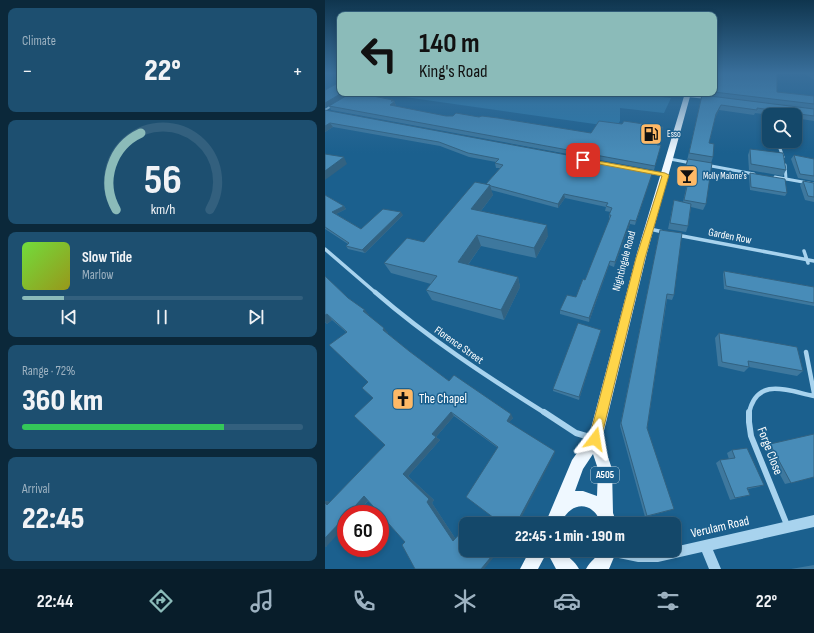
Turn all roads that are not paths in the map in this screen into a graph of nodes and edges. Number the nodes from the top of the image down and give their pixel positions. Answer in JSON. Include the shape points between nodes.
{"nodes":[{"id":1,"x":686,"y":100,"type":"edge"},
{"id":2,"x":338,"y":102,"type":"edge"},
{"id":3,"x":325,"y":111,"type":"edge"},
{"id":4,"x":333,"y":113,"type":"edge"},
{"id":5,"x":780,"y":148,"type":"edge"},
{"id":6,"x":670,"y":159,"type":"junction"},
{"id":7,"x":696,"y":164,"type":"edge"},
{"id":8,"x":703,"y":165,"type":"edge"},
{"id":9,"x":646,"y":171,"type":"edge"},
{"id":10,"x":755,"y":174,"type":"edge"},
{"id":11,"x":665,"y":175,"type":"junction"},
{"id":12,"x":770,"y":176,"type":"edge"},
{"id":13,"x":786,"y":179,"type":"junction"},
{"id":14,"x":814,"y":184,"type":"edge"},
{"id":15,"x":650,"y":230,"type":"junction"},
{"id":16,"x":665,"y":232,"type":"edge"},
{"id":17,"x":672,"y":234,"type":"edge"},
{"id":18,"x":325,"y":249,"type":"edge"},
{"id":19,"x":804,"y":251,"type":"dead end"},
{"id":20,"x":814,"y":261,"type":"edge"},
{"id":21,"x":807,"y":262,"type":"junction"},
{"id":22,"x":806,"y":352,"type":"dead end"},
{"id":23,"x":814,"y":393,"type":"edge"},
{"id":24,"x":814,"y":396,"type":"edge"},
{"id":25,"x":595,"y":439,"type":"junction"},
{"id":26,"x":561,"y":507,"type":"junction"},
{"id":27,"x":556,"y":517,"type":"edge"},
{"id":28,"x":606,"y":517,"type":"edge"},
{"id":29,"x":607,"y":517,"type":"edge"},
{"id":30,"x":814,"y":521,"type":"edge"},
{"id":31,"x":788,"y":526,"type":"junction"},
{"id":32,"x":705,"y":545,"type":"junction"},
{"id":33,"x":681,"y":550,"type":"edge"},
{"id":34,"x":535,"y":557,"type":"edge"},
{"id":35,"x":558,"y":557,"type":"edge"},
{"id":36,"x":606,"y":557,"type":"edge"},
{"id":37,"x":529,"y":569,"type":"edge"},
{"id":38,"x":570,"y":569,"type":"edge"},
{"id":39,"x":595,"y":569,"type":"edge"},
{"id":40,"x":715,"y":569,"type":"edge"}],
"edges":[{"from":1,"to":6,"type":"main road","name":"Nightingale Road","number":"A505"},
{"from":2,"to":3,"type":"street"},
{"from":3,"to":4,"type":"street"},
{"from":5,"to":13,"type":"street"},
{"from":6,"to":7,"type":"street"},
{"from":6,"to":11,"type":"main road","name":"Nightingale Road","number":"A505"},
{"from":8,"to":10,"type":"street"},
{"from":9,"to":11,"type":"street"},
{"from":11,"to":15,"type":"main road","name":"Nightingale Road","number":"A505"},
{"from":12,"to":13,"type":"street"},
{"from":13,"to":14,"type":"street"},
{"from":15,"to":16,"type":"street"},
{"from":15,"to":25,"type":"main road","name":"Nightingale Road","number":"A505"},
{"from":17,"to":21,"type":"street","name":"Garden Row"},
{"from":18,"to":25,"type":"street","name":"Florence Street","via":[[395,310],[463,361],[576,433]]},
{"from":19,"to":21,"type":"street"},
{"from":20,"to":21,"type":"street","name":"Garden Row"},
{"from":22,"to":23,"type":"street"},
{"from":24,"to":31,"type":"street","name":"Forge Close","via":[[780,389],[763,390],[757,395],[748,413],[751,436]]},
{"from":25,"to":26,"type":"main road","name":"Nightingale Road","number":"A505","via":[[577,465]]},
{"from":25,"to":29,"type":"main road","number":"A505","via":[[605,469]]},
{"from":26,"to":27,"type":"main road","name":"Nightingale Road"},
{"from":26,"to":28,"type":"main road","via":[[572,499],[583,498],[596,503]]},
{"from":30,"to":31,"type":"street","name":"Verulam Road"},
{"from":31,"to":32,"type":"street","name":"Verulam Road"},
{"from":32,"to":33,"type":"street","name":"Verulam Road"},
{"from":32,"to":40,"type":"street"},
{"from":34,"to":37,"type":"main road"},
{"from":35,"to":38,"type":"main road"},
{"from":36,"to":39,"type":"main road"}]}
